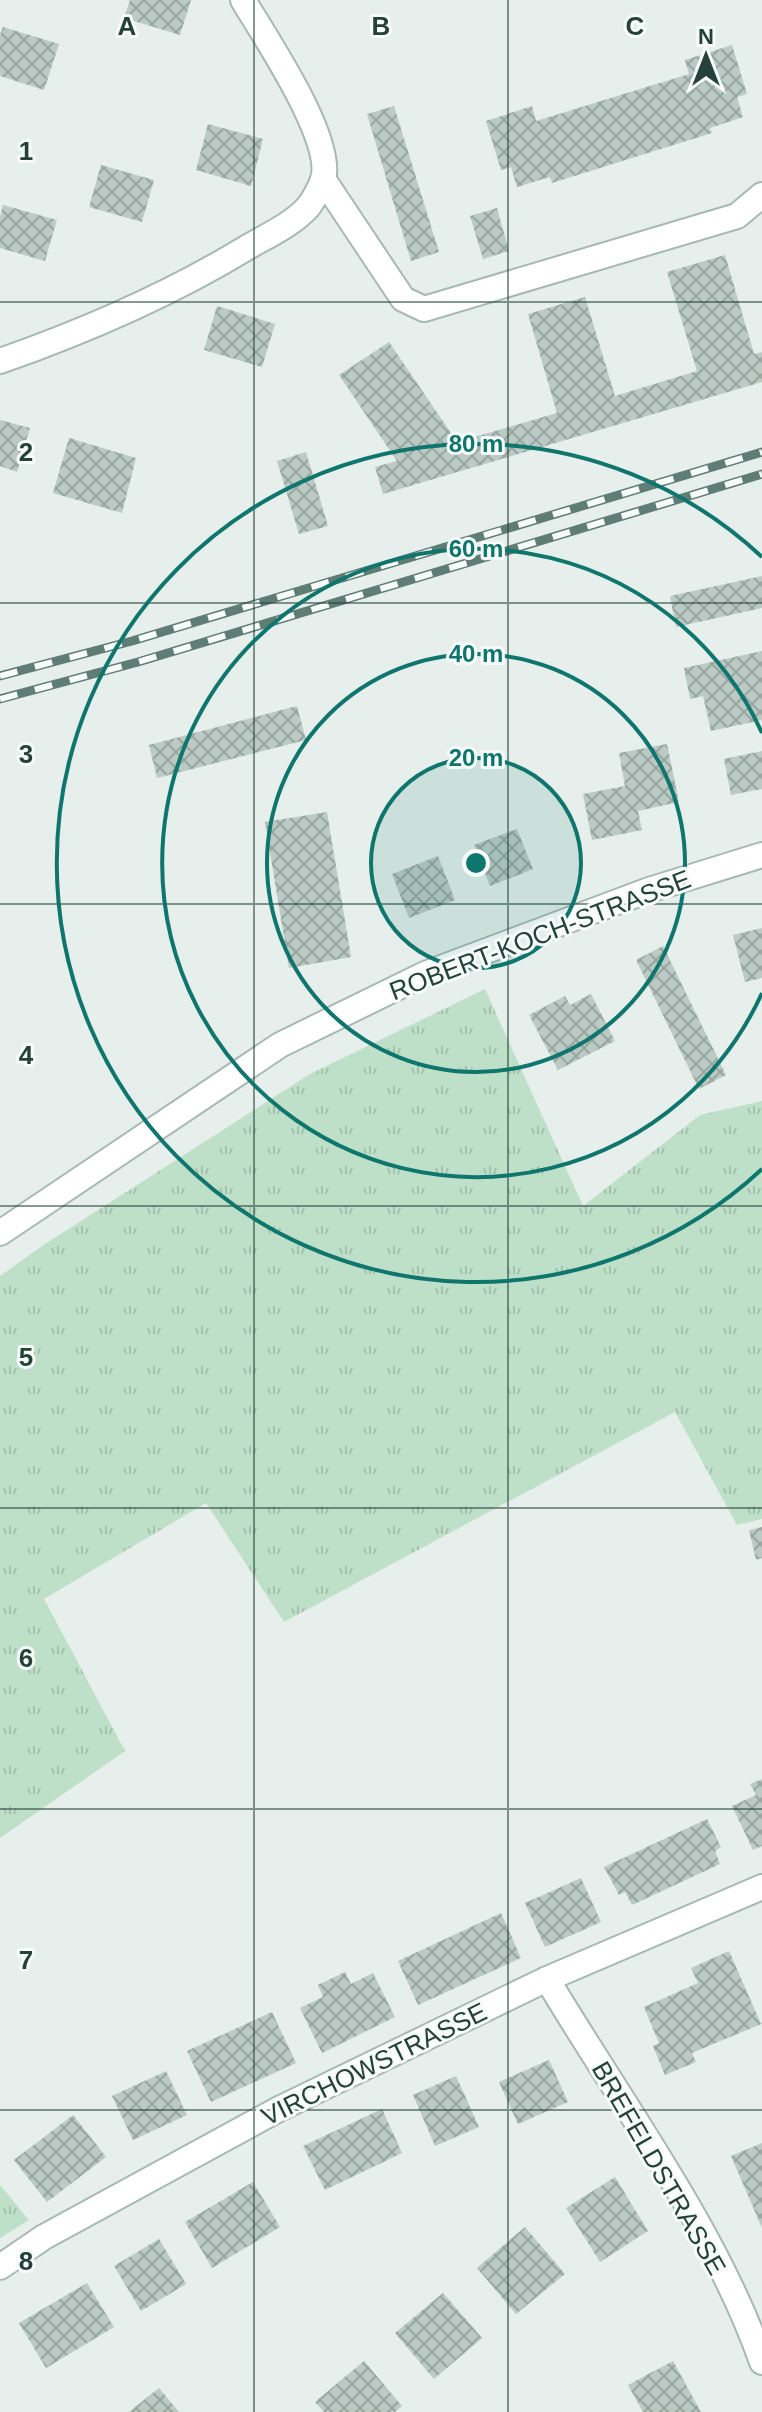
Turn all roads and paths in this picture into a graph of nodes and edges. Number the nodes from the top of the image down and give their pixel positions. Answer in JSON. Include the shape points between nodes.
{"nodes":[{"id":1,"x":243,"y":0,"type":"edge"},
{"id":2,"x":323,"y":179,"type":"junction"},
{"id":3,"x":762,"y":195,"type":"edge"},
{"id":4,"x":0,"y":361,"type":"edge"},
{"id":5,"x":762,"y":855,"type":"edge"},
{"id":6,"x":0,"y":1233,"type":"edge"},
{"id":7,"x":762,"y":1887,"type":"edge"},
{"id":8,"x":547,"y":1979,"type":"junction"},
{"id":9,"x":0,"y":2267,"type":"edge"},
{"id":10,"x":762,"y":2362,"type":"edge"}],
"edges":[{"from":1,"to":2,"type":"street","via":[[312,119]]},
{"from":2,"to":3,"type":"street","via":[[403,299],[424,309],[737,216]]},
{"from":2,"to":4,"type":"street","via":[[308,207],[213,268],[56,342]]},
{"from":5,"to":6,"type":"street","name":"ROBERT-KOCH-STRASSE","via":[[649,890],[425,974],[280,1045]]},
{"from":7,"to":8,"type":"street","name":"VIRCHOWSTRASSE"},
{"from":8,"to":9,"type":"street","name":"VIRCHOWSTRASSE","via":[[279,2109],[44,2237]]},
{"from":8,"to":10,"type":"street","name":"BREFELDSTRASSE","via":[[695,2219]]}]}
